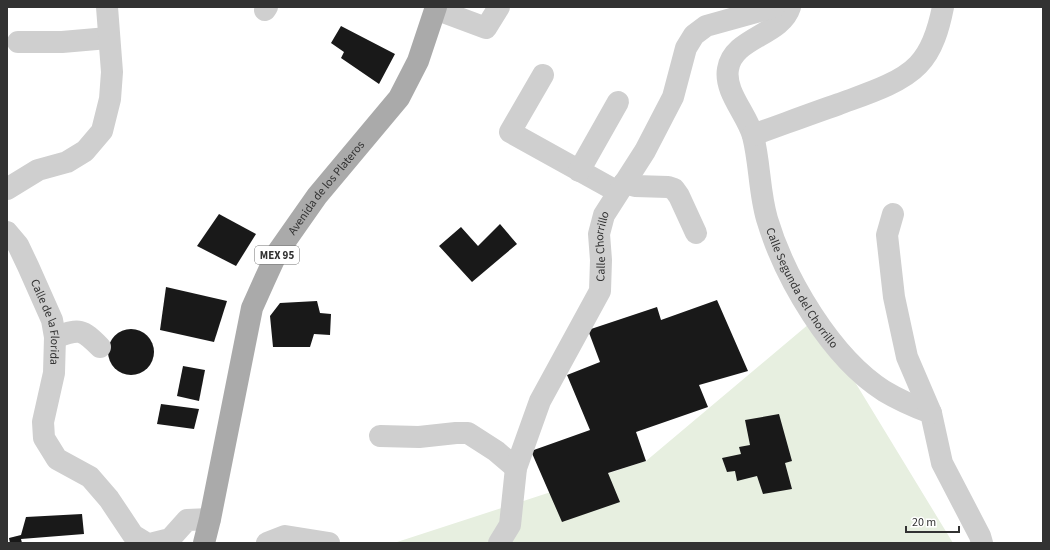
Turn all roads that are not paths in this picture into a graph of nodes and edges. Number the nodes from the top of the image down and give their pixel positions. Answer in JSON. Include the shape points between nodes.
{"nodes":[{"id":1,"x":107,"y":7,"type":"edge"},
{"id":2,"x":499,"y":7,"type":"edge"},
{"id":3,"x":774,"y":7,"type":"edge"},
{"id":4,"x":790,"y":7,"type":"edge"},
{"id":5,"x":943,"y":7,"type":"edge"},
{"id":6,"x":435,"y":8,"type":"edge"},
{"id":7,"x":108,"y":38,"type":"junction"},
{"id":8,"x":18,"y":42,"type":"dead end"},
{"id":9,"x":543,"y":75,"type":"dead end"},
{"id":10,"x":618,"y":102,"type":"dead end"},
{"id":11,"x":753,"y":135,"type":"junction"},
{"id":12,"x":579,"y":171,"type":"junction"},
{"id":13,"x":621,"y":188,"type":"junction"},
{"id":14,"x":7,"y":189,"type":"edge"},
{"id":15,"x":893,"y":214,"type":"dead end"},
{"id":16,"x":7,"y":232,"type":"edge"},
{"id":17,"x":696,"y":233,"type":"dead end"},
{"id":18,"x":55,"y":337,"type":"junction"},
{"id":19,"x":100,"y":346,"type":"dead end"},
{"id":20,"x":931,"y":413,"type":"junction"},
{"id":21,"x":380,"y":436,"type":"dead end"},
{"id":22,"x":516,"y":468,"type":"junction"},
{"id":23,"x":210,"y":519,"type":"junction"},
{"id":24,"x":146,"y":543,"type":"edge"},
{"id":25,"x":154,"y":543,"type":"edge"},
{"id":26,"x":204,"y":543,"type":"edge"},
{"id":27,"x":267,"y":543,"type":"edge"},
{"id":28,"x":330,"y":543,"type":"edge"},
{"id":29,"x":498,"y":543,"type":"edge"},
{"id":30,"x":982,"y":543,"type":"edge"}],
"edges":[{"from":1,"to":7,"type":"street"},
{"from":2,"to":6,"type":"street","via":[[486,28]]},
{"from":3,"to":13,"type":"street","name":"Calle Chorrillo","via":[[706,26],[694,35],[686,48],[673,96],[646,152]]},
{"from":4,"to":11,"type":"street","name":"Calle Segunda del Chorrillo","via":[[781,22],[738,50],[728,67],[730,87]]},
{"from":5,"to":11,"type":"street","via":[[928,53],[918,66],[897,80],[869,93]]},
{"from":6,"to":23,"type":"main road","name":"Avenida de los Plateros","number":"MEX 95","via":[[418,61],[399,98],[317,196],[277,253],[252,308]]},
{"from":7,"to":8,"type":"street"},
{"from":7,"to":14,"type":"street","via":[[112,72],[110,99],[102,131],[85,151],[67,162],[38,170]]},
{"from":9,"to":12,"type":"street","via":[[510,132]]},
{"from":10,"to":12,"type":"street"},
{"from":11,"to":20,"type":"street","name":"Calle Segunda del Chorrillo","via":[[767,219],[779,252],[811,312],[834,346],[867,378],[904,402]]},
{"from":12,"to":13,"type":"street"},
{"from":13,"to":17,"type":"street","via":[[635,186],[674,189]]},
{"from":13,"to":22,"type":"street","name":"Calle Chorrillo","via":[[604,215],[599,234],[600,291],[540,401]]},
{"from":15,"to":20,"type":"street","via":[[888,236],[889,264],[907,357]]},
{"from":16,"to":18,"type":"street","name":"Calle de la Florida","via":[[18,245],[28,266],[52,320]]},
{"from":18,"to":19,"type":"street","via":[[73,331],[85,332]]},
{"from":18,"to":24,"type":"street","name":"Calle de la Florida","via":[[54,373],[43,422],[44,438],[57,459],[90,477],[109,499],[133,535]]},
{"from":20,"to":30,"type":"street","via":[[942,463]]},
{"from":21,"to":22,"type":"street","via":[[468,434]]},
{"from":22,"to":29,"type":"street","name":"Calle Chorrillo","via":[[510,525]]},
{"from":23,"to":25,"type":"street","via":[[187,520],[170,539]]},
{"from":23,"to":26,"type":"main road","name":"Avenida de los Plateros","number":"MEX 95"},
{"from":27,"to":28,"type":"street","via":[[285,536]]}]}
